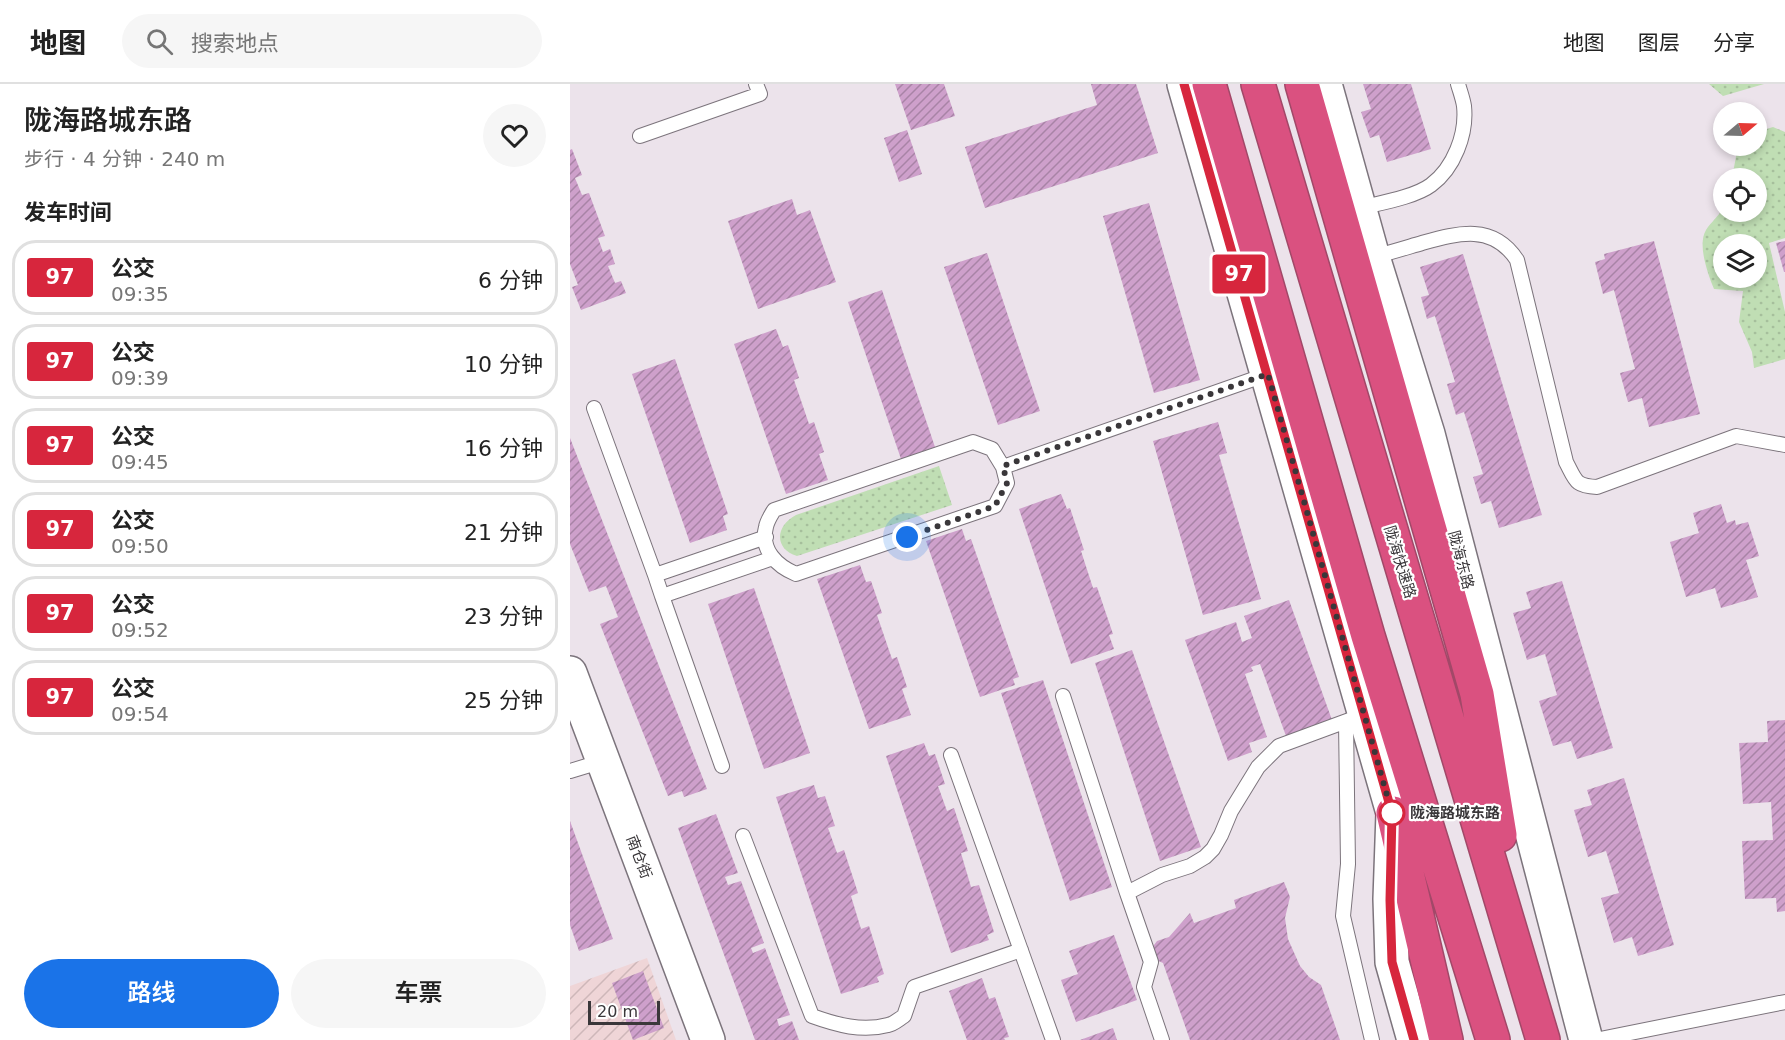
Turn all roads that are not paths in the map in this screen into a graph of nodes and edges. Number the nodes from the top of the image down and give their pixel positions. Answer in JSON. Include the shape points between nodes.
{"nodes":[{"id":1,"x":756,"y":84,"type":"edge"},
{"id":2,"x":1184,"y":84,"type":"edge"},
{"id":3,"x":1209,"y":84,"type":"edge"},
{"id":4,"x":1258,"y":84,"type":"edge"},
{"id":5,"x":1302,"y":84,"type":"edge"},
{"id":6,"x":1325,"y":84,"type":"edge"},
{"id":7,"x":1458,"y":84,"type":"edge"},
{"id":8,"x":640,"y":136,"type":"dead end"},
{"id":9,"x":1360,"y":208,"type":"junction"},
{"id":10,"x":1373,"y":257,"type":"junction"},
{"id":11,"x":1268,"y":374,"type":"junction"},
{"id":12,"x":594,"y":408,"type":"dead end"},
{"id":13,"x":1785,"y":445,"type":"edge"},
{"id":14,"x":1003,"y":466,"type":"junction"},
{"id":15,"x":766,"y":537,"type":"junction"},
{"id":16,"x":773,"y":558,"type":"junction"},
{"id":17,"x":655,"y":575,"type":"junction"},
{"id":18,"x":662,"y":596,"type":"junction"},
{"id":19,"x":570,"y":673,"type":"edge"},
{"id":20,"x":1063,"y":696,"type":"dead end"},
{"id":21,"x":1354,"y":719,"type":"junction"},
{"id":22,"x":951,"y":755,"type":"dead end"},
{"id":23,"x":603,"y":761,"type":"junction"},
{"id":24,"x":722,"y":766,"type":"dead end"},
{"id":25,"x":570,"y":771,"type":"edge"},
{"id":26,"x":1392,"y":813,"type":"junction"},
{"id":27,"x":742,"y":836,"type":"dead end"},
{"id":28,"x":1127,"y":892,"type":"junction"},
{"id":29,"x":1021,"y":950,"type":"junction"},
{"id":30,"x":1521,"y":967,"type":"junction"},
{"id":31,"x":1785,"y":1002,"type":"edge"},
{"id":32,"x":708,"y":1040,"type":"edge"},
{"id":33,"x":1053,"y":1040,"type":"edge"},
{"id":34,"x":1162,"y":1040,"type":"edge"},
{"id":35,"x":1372,"y":1040,"type":"edge"},
{"id":36,"x":1414,"y":1040,"type":"edge"},
{"id":37,"x":1446,"y":1040,"type":"edge"},
{"id":38,"x":1493,"y":1040,"type":"edge"},
{"id":39,"x":1543,"y":1040,"type":"edge"},
{"id":40,"x":1586,"y":1040,"type":"edge"},
{"id":41,"x":1595,"y":1040,"type":"edge"}],
"edges":[{"from":1,"to":8,"type":"lane","via":[[760,94]]},
{"from":2,"to":11,"type":"street"},
{"from":3,"to":38,"type":"highway","via":[[1368,636]]},
{"from":4,"to":30,"type":"highway","name":"陇海快速路"},
{"from":5,"to":30,"type":"highway","via":[[1477,694]]},
{"from":6,"to":9,"type":"street","name":"陇海东路"},
{"from":7,"to":9,"type":"lane","via":[[1464,106],[1464,130],[1454,158],[1442,174],[1430,186],[1406,196]]},
{"from":9,"to":10,"type":"street","name":"陇海东路"},
{"from":10,"to":13,"type":"lane","via":[[1474,233],[1496,239],[1510,250],[1517,260],[1566,462],[1582,486],[1597,487],[1736,436]]},
{"from":10,"to":40,"type":"street","name":"陇海东路","via":[[1428,434]]},
{"from":11,"to":14,"type":"lane"},
{"from":11,"to":21,"type":"street"},
{"from":12,"to":17,"type":"lane"},
{"from":14,"to":15,"type":"lane","via":[[992,449],[973,442],[774,510],[765,528]]},
{"from":14,"to":16,"type":"lane","via":[[1007,483],[995,506],[796,574],[782,568]]},
{"from":15,"to":16,"type":"lane","via":[[766,550]]},
{"from":15,"to":17,"type":"lane"},
{"from":16,"to":18,"type":"lane"},
{"from":17,"to":18,"type":"lane"},
{"from":18,"to":24,"type":"lane"},
{"from":19,"to":23,"type":"street","name":"南仓街"},
{"from":20,"to":28,"type":"lane"},
{"from":21,"to":26,"type":"street"},
{"from":21,"to":28,"type":"lane","via":[[1279,746],[1258,767],[1205,857]]},
{"from":21,"to":35,"type":"lane","via":[[1343,916]]},
{"from":22,"to":29,"type":"lane"},
{"from":23,"to":25,"type":"lane"},
{"from":23,"to":32,"type":"street","name":"南仓街"},
{"from":26,"to":36,"type":"street","via":[[1392,962]]},
{"from":26,"to":37,"type":"highway"},
{"from":27,"to":29,"type":"lane","via":[[812,1016],[839,1026],[890,1025],[904,1016],[914,987]]},
{"from":28,"to":34,"type":"lane","via":[[1151,962],[1144,987]]},
{"from":29,"to":33,"type":"lane"},
{"from":30,"to":39,"type":"highway","name":"陇海快速路"},
{"from":31,"to":41,"type":"lane"}]}
